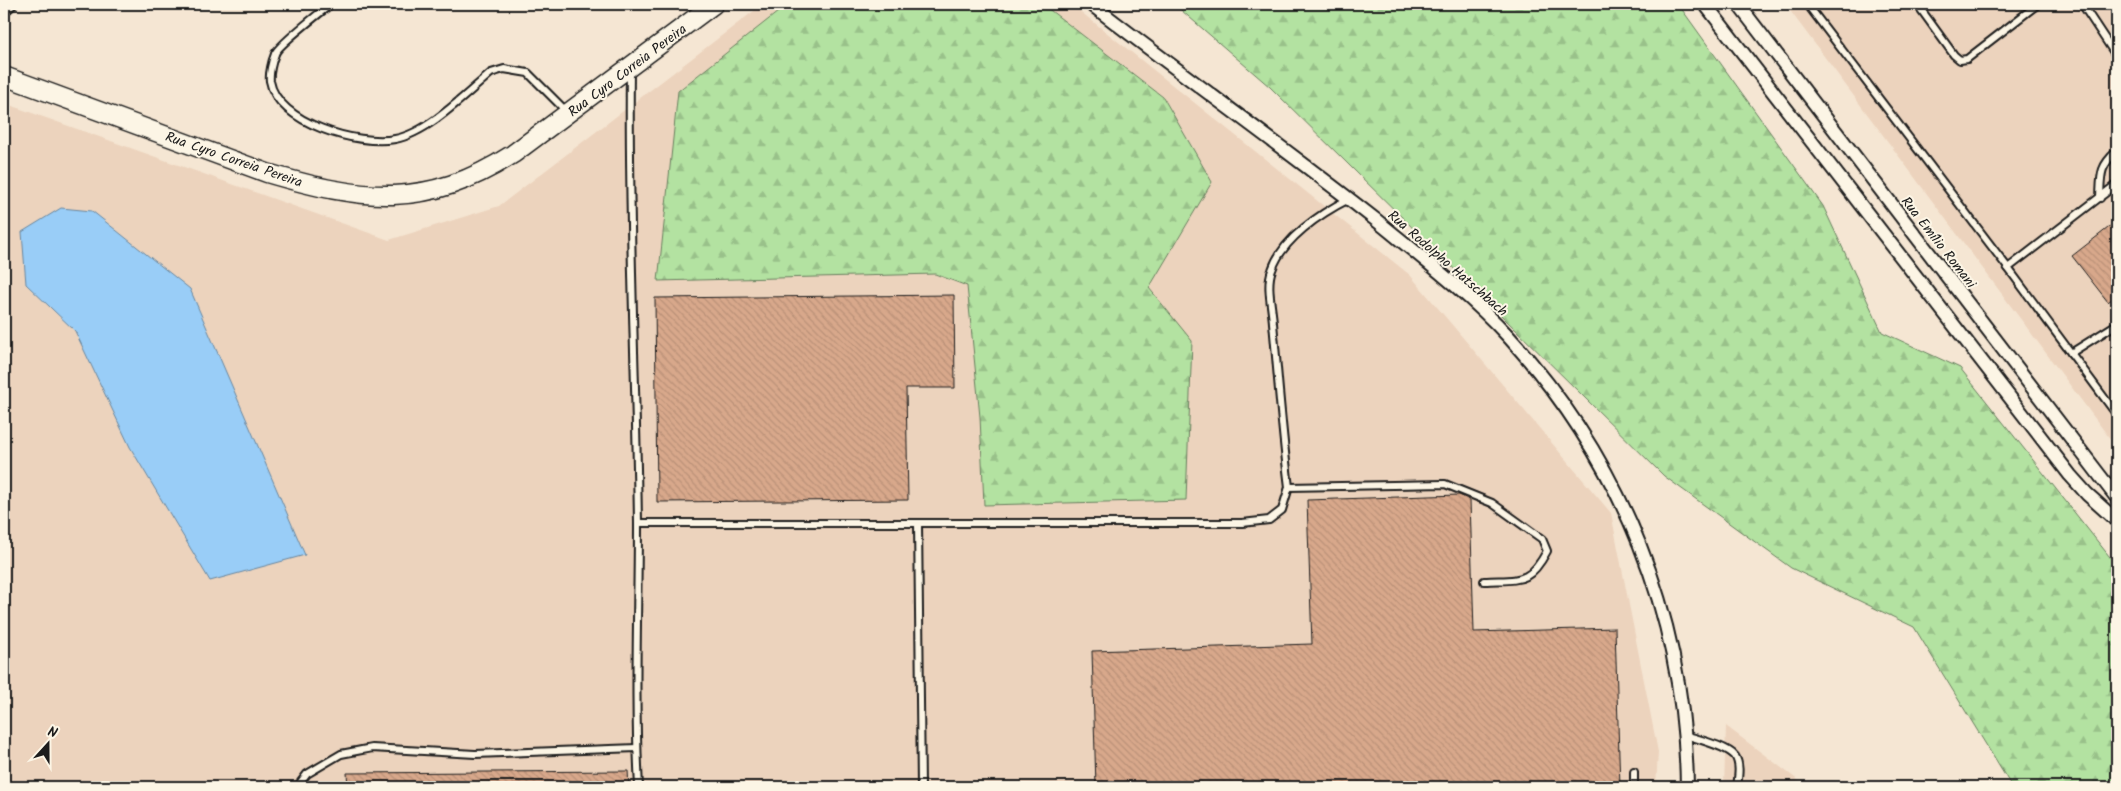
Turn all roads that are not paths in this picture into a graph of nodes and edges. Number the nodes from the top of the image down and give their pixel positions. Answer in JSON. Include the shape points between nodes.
{"nodes":[{"id":1,"x":14,"y":4,"type":"edge"},
{"id":2,"x":331,"y":4,"type":"edge"},
{"id":3,"x":714,"y":4,"type":"edge"},
{"id":4,"x":1091,"y":4,"type":"edge"},
{"id":5,"x":1705,"y":4,"type":"edge"},
{"id":6,"x":1738,"y":4,"type":"edge"},
{"id":7,"x":1807,"y":4,"type":"edge"},
{"id":8,"x":1917,"y":4,"type":"edge"},
{"id":9,"x":2038,"y":4,"type":"edge"},
{"id":10,"x":2082,"y":4,"type":"edge"},
{"id":11,"x":4,"y":13,"type":"edge"},
{"id":12,"x":2117,"y":57,"type":"edge"},
{"id":13,"x":630,"y":67,"type":"junction"},
{"id":14,"x":4,"y":76,"type":"edge"},
{"id":15,"x":568,"y":113,"type":"junction"},
{"id":16,"x":2117,"y":151,"type":"edge"},
{"id":17,"x":2117,"y":184,"type":"edge"},
{"id":18,"x":2100,"y":198,"type":"junction"},
{"id":19,"x":1349,"y":199,"type":"junction"},
{"id":20,"x":2008,"y":268,"type":"junction"},
{"id":21,"x":2117,"y":324,"type":"edge"},
{"id":22,"x":2071,"y":353,"type":"junction"},
{"id":23,"x":2117,"y":415,"type":"edge"},
{"id":24,"x":1289,"y":486,"type":"junction"},
{"id":25,"x":2117,"y":498,"type":"edge"},
{"id":26,"x":2117,"y":521,"type":"edge"},
{"id":27,"x":638,"y":523,"type":"junction"},
{"id":28,"x":918,"y":524,"type":"junction"},
{"id":29,"x":1484,"y":581,"type":"dead end"},
{"id":30,"x":1685,"y":734,"type":"junction"},
{"id":31,"x":637,"y":748,"type":"junction"},
{"id":32,"x":1634,"y":772,"type":"dead end"},
{"id":33,"x":297,"y":787,"type":"edge"},
{"id":34,"x":639,"y":787,"type":"edge"},
{"id":35,"x":921,"y":787,"type":"edge"},
{"id":36,"x":1634,"y":787,"type":"edge"},
{"id":37,"x":1687,"y":787,"type":"edge"},
{"id":38,"x":1737,"y":787,"type":"edge"}],
"edges":[{"from":1,"to":11,"type":"lane"},
{"from":2,"to":15,"type":"lane","via":[[275,52],[270,79],[274,93],[294,115],[312,124],[367,141],[395,139],[422,130],[491,74],[504,69],[528,73]]},
{"from":3,"to":13,"type":"street","name":"Rua Cyro Correia Pereira"},
{"from":4,"to":19,"type":"street","name":"Rua Rodolpho Hatschbach"},
{"from":5,"to":26,"type":"street","via":[[2070,475]]},
{"from":6,"to":25,"type":"street","name":"Rua Emílio Romani"},
{"from":7,"to":20,"type":"lane"},
{"from":8,"to":9,"type":"lane","via":[[1960,60],[1967,59]]},
{"from":10,"to":12,"type":"lane"},
{"from":13,"to":15,"type":"street","name":"Rua Cyro Correia Pereira"},
{"from":13,"to":27,"type":"lane"},
{"from":14,"to":15,"type":"street","name":"Rua Cyro Correia Pereira","via":[[267,173],[323,188],[382,196],[412,195],[471,178],[513,154]]},
{"from":16,"to":18,"type":"lane","via":[[2101,173]]},
{"from":17,"to":18,"type":"lane"},
{"from":18,"to":20,"type":"lane"},
{"from":19,"to":24,"type":"lane","via":[[1325,210],[1284,247],[1271,270]]},
{"from":19,"to":30,"type":"street","name":"Rua Rodolpho Hatschbach","via":[[1440,273],[1508,336],[1590,442],[1627,511],[1656,588],[1671,646]]},
{"from":20,"to":22,"type":"lane"},
{"from":21,"to":22,"type":"lane"},
{"from":22,"to":23,"type":"lane"},
{"from":24,"to":28,"type":"lane","via":[[1282,510],[1269,520],[1242,523]]},
{"from":24,"to":29,"type":"lane","via":[[1444,484],[1492,503],[1542,539],[1547,551],[1538,567],[1524,579]]},
{"from":27,"to":28,"type":"lane"},
{"from":27,"to":31,"type":"lane"},
{"from":28,"to":35,"type":"lane"},
{"from":30,"to":37,"type":"street","name":"Rua Rodolpho Hatschbach"},
{"from":30,"to":38,"type":"lane","via":[[1725,749],[1735,757],[1739,771]]},
{"from":31,"to":33,"type":"lane","via":[[475,754],[372,748],[340,754],[307,774]]},
{"from":31,"to":34,"type":"lane"},
{"from":32,"to":36,"type":"lane"}]}
